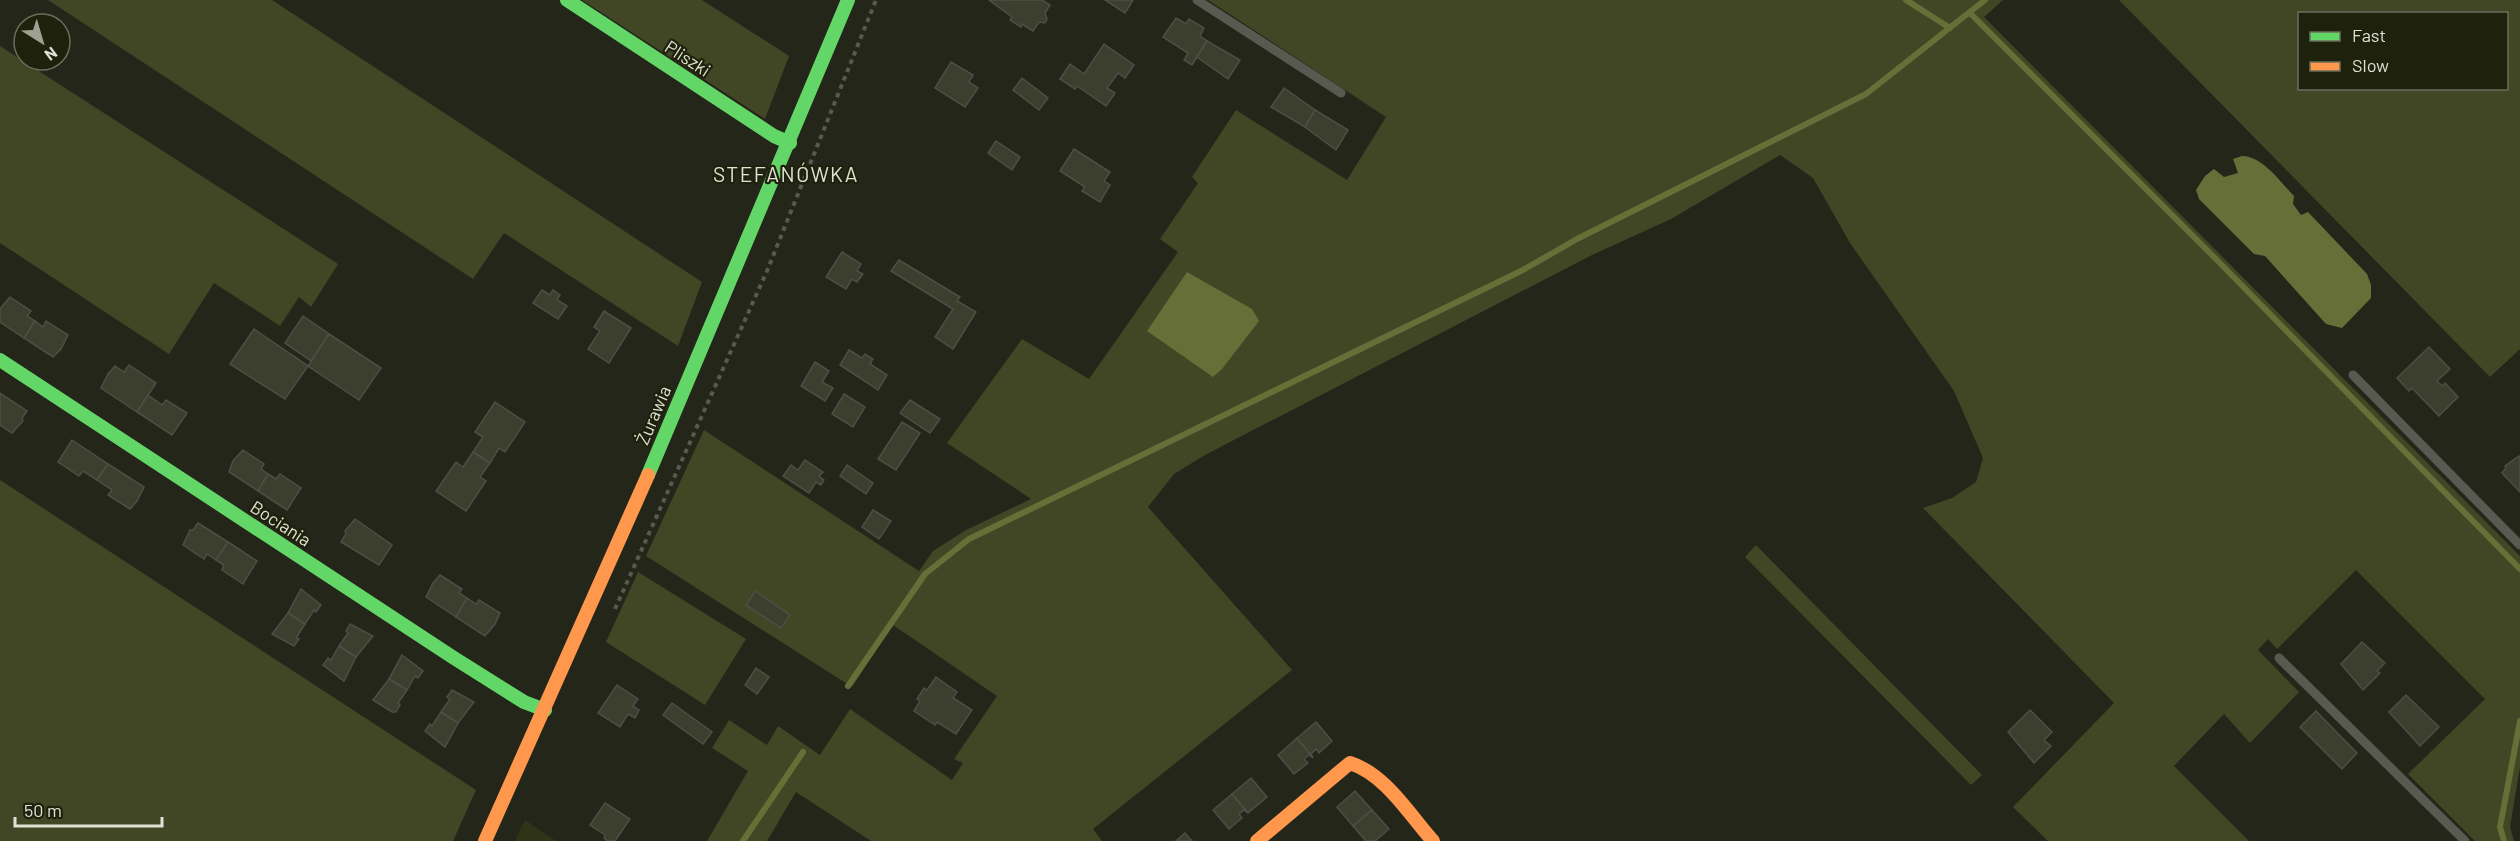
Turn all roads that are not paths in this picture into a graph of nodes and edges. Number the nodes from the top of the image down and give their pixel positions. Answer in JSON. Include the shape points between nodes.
{"nodes":[{"id":1,"x":567,"y":0,"type":"edge"},
{"id":2,"x":848,"y":0,"type":"edge"},
{"id":3,"x":1197,"y":0,"type":"edge"},
{"id":4,"x":1341,"y":93,"type":"dead end"},
{"id":5,"x":790,"y":143,"type":"junction"},
{"id":6,"x":0,"y":360,"type":"edge"},
{"id":7,"x":2353,"y":375,"type":"dead end"},
{"id":8,"x":2520,"y":545,"type":"edge"},
{"id":9,"x":2279,"y":658,"type":"dead end"},
{"id":10,"x":545,"y":710,"type":"junction"},
{"id":11,"x":485,"y":841,"type":"edge"},
{"id":12,"x":1257,"y":841,"type":"edge"},
{"id":13,"x":1433,"y":841,"type":"edge"},
{"id":14,"x":2465,"y":841,"type":"edge"}],
"edges":[{"from":1,"to":5,"type":"street","name":"Pliszki"},
{"from":2,"to":5,"type":"street","name":"Żurawia"},
{"from":3,"to":4,"type":"lane"},
{"from":5,"to":10,"type":"street","name":"Żurawia"},
{"from":6,"to":10,"type":"street","name":"Bociania","via":[[464,664],[524,702]]},
{"from":7,"to":8,"type":"lane"},
{"from":9,"to":14,"type":"lane"},
{"from":10,"to":11,"type":"street","name":"Żurawia"},
{"from":12,"to":13,"type":"street","via":[[1350,763],[1377,777]]}]}
